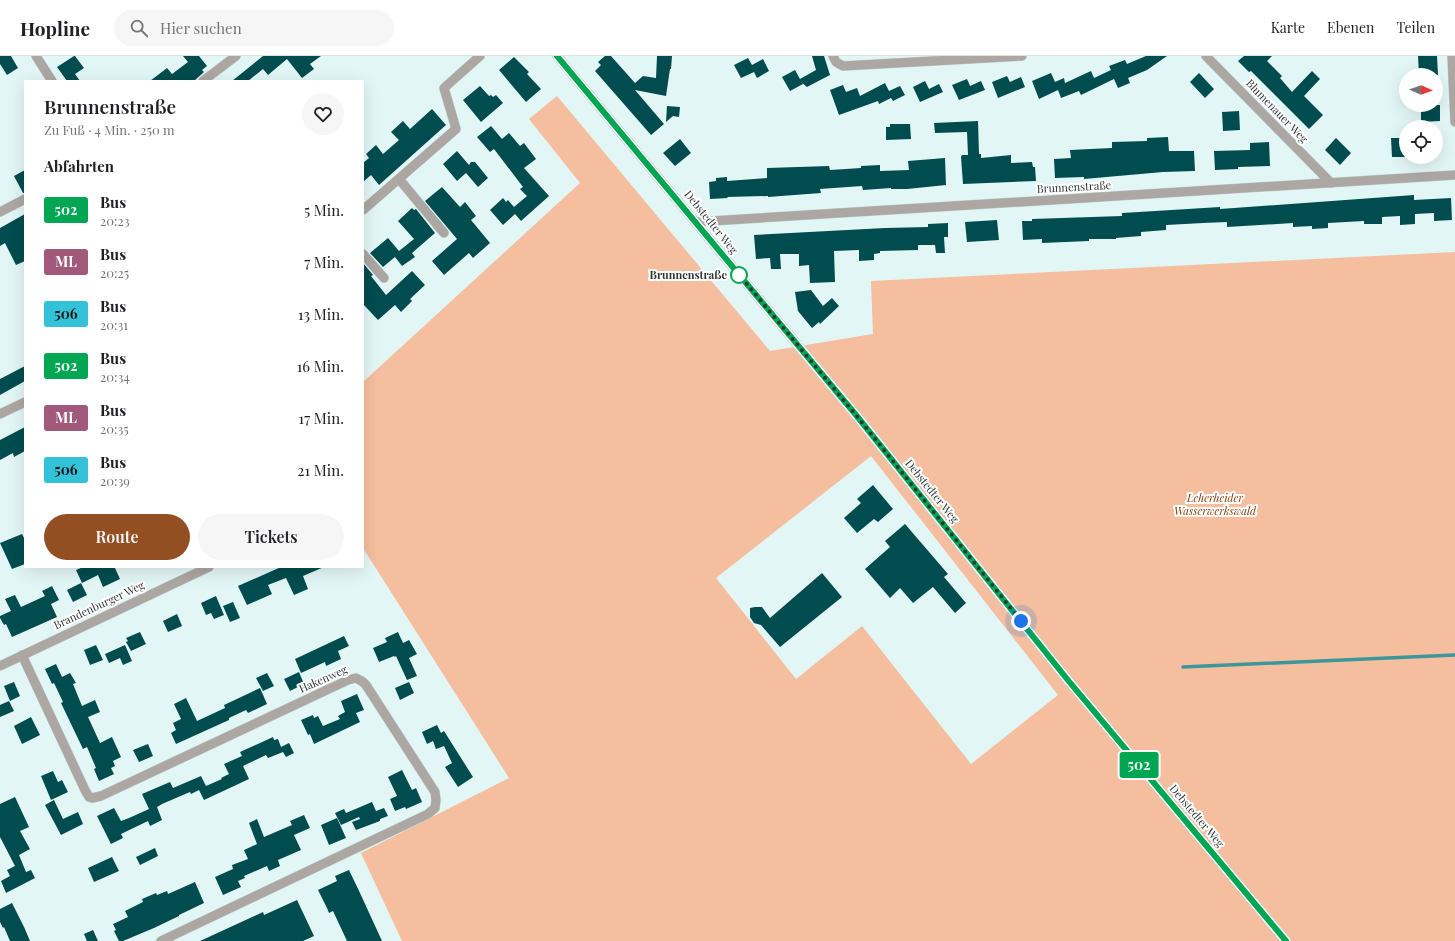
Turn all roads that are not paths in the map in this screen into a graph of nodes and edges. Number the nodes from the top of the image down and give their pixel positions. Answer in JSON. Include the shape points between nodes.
{"nodes":[{"id":1,"x":36,"y":56,"type":"edge"},
{"id":2,"x":236,"y":56,"type":"edge"},
{"id":3,"x":480,"y":56,"type":"edge"},
{"id":4,"x":557,"y":56,"type":"edge"},
{"id":5,"x":833,"y":56,"type":"edge"},
{"id":6,"x":1022,"y":56,"type":"edge"},
{"id":7,"x":1206,"y":56,"type":"edge"},
{"id":8,"x":1452,"y":56,"type":"edge"},
{"id":9,"x":51,"y":80,"type":"edge"},
{"id":10,"x":204,"y":80,"type":"edge"},
{"id":11,"x":1455,"y":122,"type":"edge"},
{"id":12,"x":1455,"y":175,"type":"edge"},
{"id":13,"x":398,"y":179,"type":"junction"},
{"id":14,"x":1331,"y":183,"type":"junction"},
{"id":15,"x":24,"y":200,"type":"edge"},
{"id":16,"x":364,"y":209,"type":"edge"},
{"id":17,"x":0,"y":212,"type":"edge"},
{"id":18,"x":695,"y":222,"type":"junction"},
{"id":19,"x":444,"y":233,"type":"dead end"},
{"id":20,"x":364,"y":255,"type":"edge"},
{"id":21,"x":384,"y":278,"type":"dead end"},
{"id":22,"x":24,"y":402,"type":"edge"},
{"id":23,"x":0,"y":414,"type":"edge"},
{"id":24,"x":207,"y":568,"type":"edge"},
{"id":25,"x":22,"y":655,"type":"junction"},
{"id":26,"x":0,"y":666,"type":"edge"},
{"id":27,"x":162,"y":941,"type":"edge"},
{"id":28,"x":1286,"y":941,"type":"edge"}],
"edges":[{"from":1,"to":9,"type":"street"},
{"from":2,"to":10,"type":"street"},
{"from":3,"to":13,"type":"street","via":[[444,88],[456,129]]},
{"from":4,"to":18,"type":"street","name":"Debstedter Weg"},
{"from":5,"to":6,"type":"street","via":[[836,62],[843,66]]},
{"from":7,"to":14,"type":"street","name":"Blumenauer Weg"},
{"from":8,"to":11,"type":"street"},
{"from":12,"to":14,"type":"street","name":"Brunnenstraße"},
{"from":13,"to":16,"type":"street"},
{"from":13,"to":19,"type":"street"},
{"from":14,"to":18,"type":"street","name":"Brunnenstraße"},
{"from":15,"to":17,"type":"street"},
{"from":18,"to":28,"type":"street","name":"Debstedter Weg","via":[[856,415],[1067,679]]},
{"from":20,"to":21,"type":"street"},
{"from":22,"to":23,"type":"street"},
{"from":24,"to":25,"type":"street","name":"Brandenburger Weg"},
{"from":25,"to":26,"type":"street","name":"Brandenburger Weg"},
{"from":25,"to":27,"type":"street","name":"Hakenweg","via":[[87,795],[92,798],[356,678],[366,685],[435,792],[435,808],[428,814]]}]}
